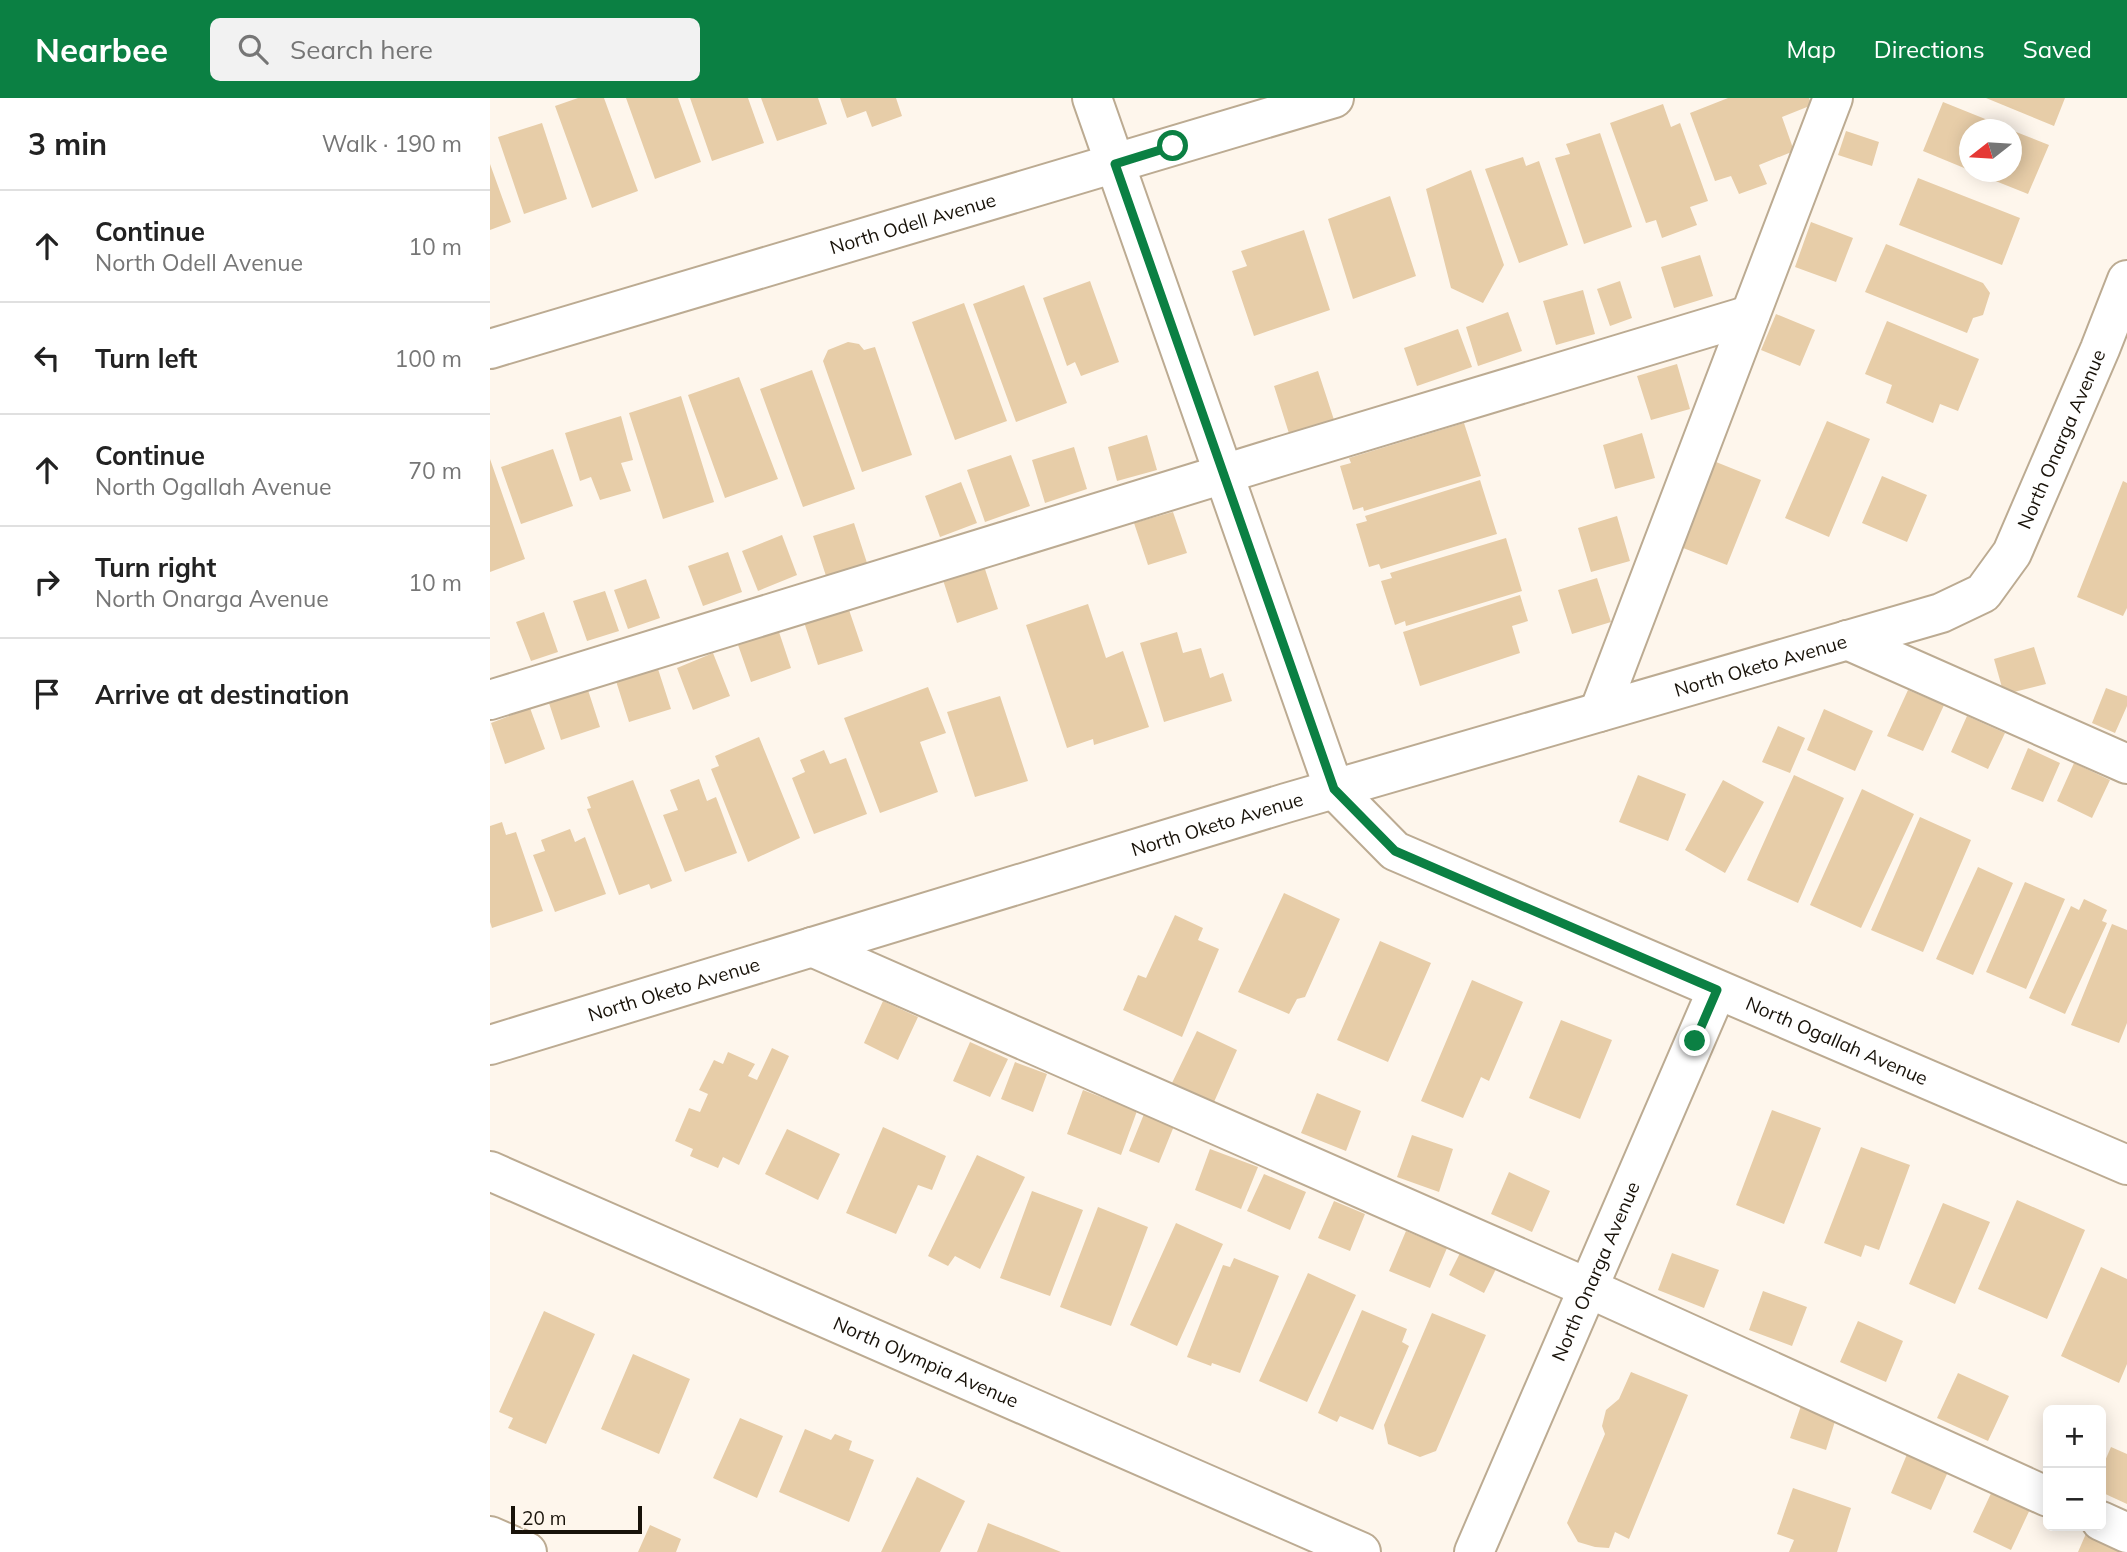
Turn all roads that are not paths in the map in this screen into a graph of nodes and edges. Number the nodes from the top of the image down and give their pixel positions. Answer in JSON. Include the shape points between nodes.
{"nodes":[{"id":1,"x":1093,"y":98,"type":"edge"},
{"id":2,"x":1334,"y":98,"type":"edge"},
{"id":3,"x":1833,"y":98,"type":"edge"},
{"id":4,"x":1115,"y":164,"type":"junction"},
{"id":5,"x":2127,"y":280,"type":"edge"},
{"id":6,"x":1750,"y":315,"type":"junction"},
{"id":7,"x":490,"y":349,"type":"edge"},
{"id":8,"x":2113,"y":355,"type":"edge"},
{"id":9,"x":1224,"y":474,"type":"junction"},
{"id":10,"x":1983,"y":593,"type":"joint"},
{"id":11,"x":1847,"y":640,"type":"junction"},
{"id":12,"x":490,"y":700,"type":"edge"},
{"id":13,"x":1599,"y":712,"type":"junction"},
{"id":14,"x":2127,"y":764,"type":"edge"},
{"id":15,"x":1334,"y":789,"type":"junction"},
{"id":16,"x":812,"y":947,"type":"junction"},
{"id":17,"x":1717,"y":990,"type":"junction"},
{"id":18,"x":490,"y":1045,"type":"edge"},
{"id":19,"x":2127,"y":1165,"type":"edge"},
{"id":20,"x":490,"y":1171,"type":"edge"},
{"id":21,"x":1588,"y":1288,"type":"junction"},
{"id":22,"x":2043,"y":1495,"type":"edge"},
{"id":23,"x":2106,"y":1523,"type":"edge"},
{"id":24,"x":2127,"y":1532,"type":"edge"},
{"id":25,"x":490,"y":1536,"type":"edge"},
{"id":26,"x":527,"y":1552,"type":"edge"},
{"id":27,"x":1361,"y":1552,"type":"edge"},
{"id":28,"x":1474,"y":1552,"type":"edge"}],
"edges":[{"from":1,"to":4,"type":"street"},
{"from":2,"to":4,"type":"street","name":"North Odell Avenue"},
{"from":3,"to":6,"type":"street"},
{"from":4,"to":7,"type":"street","name":"North Odell Avenue"},
{"from":4,"to":9,"type":"street"},
{"from":5,"to":8,"type":"street","name":"North Onarga Avenue"},
{"from":6,"to":9,"type":"street"},
{"from":6,"to":13,"type":"street"},
{"from":8,"to":10,"type":"street","name":"North Onarga Avenue","via":[[2012,553]]},
{"from":9,"to":12,"type":"street"},
{"from":9,"to":15,"type":"street"},
{"from":10,"to":11,"type":"street","name":"North Oketo Avenue","via":[[1941,613]]},
{"from":11,"to":13,"type":"street","name":"North Oketo Avenue"},
{"from":11,"to":14,"type":"street"},
{"from":13,"to":15,"type":"street","name":"North Oketo Avenue"},
{"from":15,"to":16,"type":"street","name":"North Oketo Avenue"},
{"from":15,"to":17,"type":"street","name":"North Ogallah Avenue","via":[[1395,851]]},
{"from":16,"to":18,"type":"street","name":"North Oketo Avenue"},
{"from":16,"to":21,"type":"street"},
{"from":17,"to":19,"type":"street","name":"North Ogallah Avenue"},
{"from":17,"to":21,"type":"street","name":"North Onarga Avenue"},
{"from":20,"to":27,"type":"street","name":"North Olympia Avenue"},
{"from":21,"to":22,"type":"street"},
{"from":21,"to":28,"type":"street","name":"North Onarga Avenue"},
{"from":23,"to":24,"type":"street"},
{"from":25,"to":26,"type":"street"}]}
